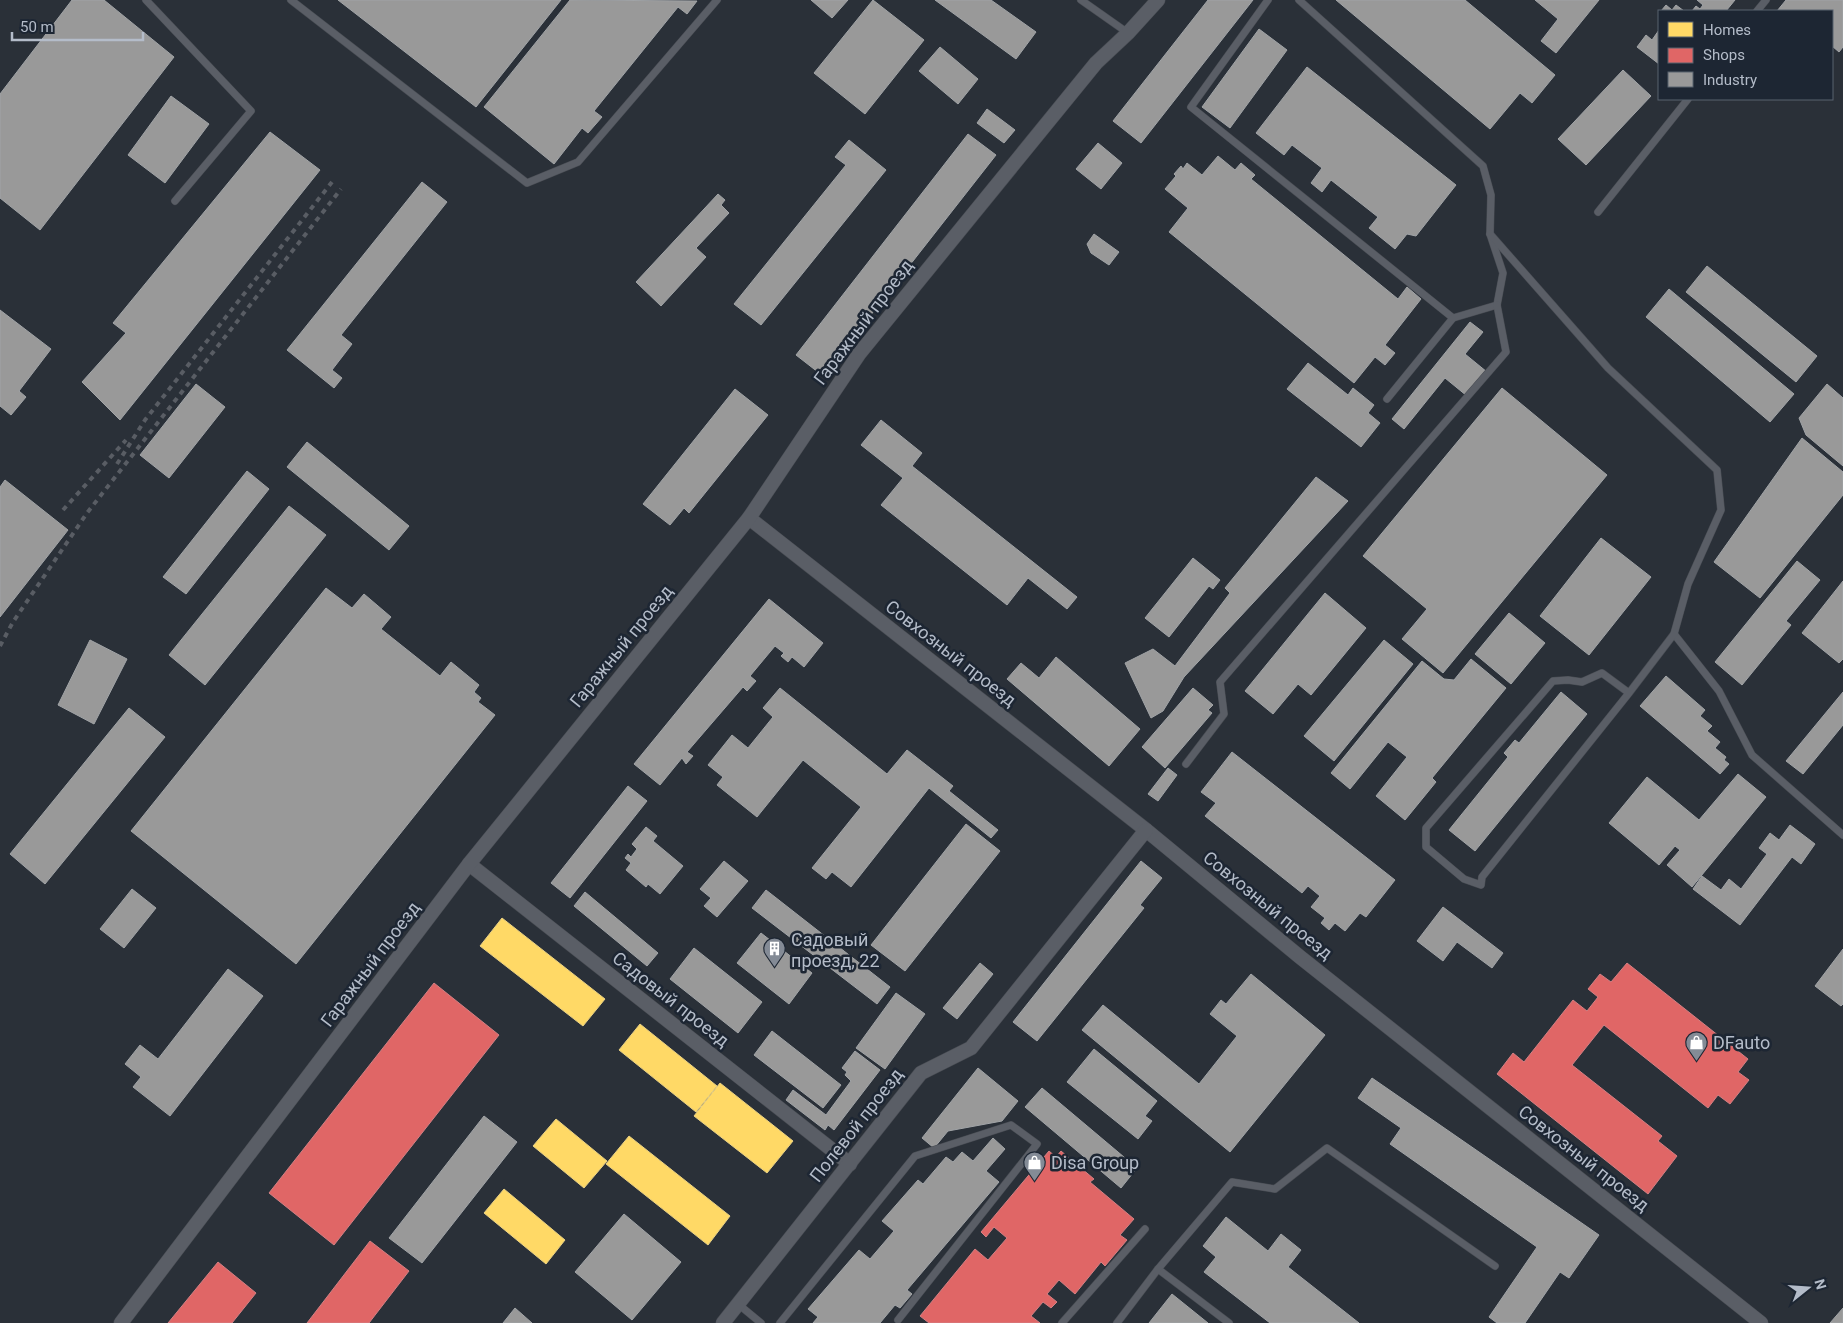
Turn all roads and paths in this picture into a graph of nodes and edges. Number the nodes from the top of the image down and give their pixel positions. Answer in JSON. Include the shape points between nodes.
{"nodes":[{"id":1,"x":146,"y":0,"type":"edge"},
{"id":2,"x":290,"y":0,"type":"edge"},
{"id":3,"x":717,"y":0,"type":"edge"},
{"id":4,"x":1081,"y":0,"type":"edge"},
{"id":5,"x":1158,"y":0,"type":"edge"},
{"id":6,"x":1268,"y":0,"type":"edge"},
{"id":7,"x":1299,"y":0,"type":"edge"},
{"id":8,"x":1766,"y":0,"type":"edge"},
{"id":9,"x":1758,"y":10,"type":"edge"},
{"id":10,"x":1128,"y":33,"type":"junction"},
{"id":11,"x":1687,"y":100,"type":"edge"},
{"id":12,"x":176,"y":201,"type":"dead end"},
{"id":13,"x":1598,"y":212,"type":"dead end"},
{"id":14,"x":1490,"y":234,"type":"junction"},
{"id":15,"x":1497,"y":305,"type":"junction"},
{"id":16,"x":1453,"y":318,"type":"junction"},
{"id":17,"x":1387,"y":398,"type":"dead end"},
{"id":18,"x":749,"y":518,"type":"junction"},
{"id":19,"x":1674,"y":634,"type":"junction"},
{"id":20,"x":1629,"y":694,"type":"junction"},
{"id":21,"x":1186,"y":764,"type":"dead end"},
{"id":22,"x":1146,"y":830,"type":"junction"},
{"id":23,"x":1843,"y":835,"type":"edge"},
{"id":24,"x":469,"y":864,"type":"junction"},
{"id":25,"x":850,"y":1164,"type":"junction"},
{"id":26,"x":1145,"y":1229,"type":"dead end"},
{"id":27,"x":1495,"y":1266,"type":"dead end"},
{"id":28,"x":1158,"y":1269,"type":"junction"},
{"id":29,"x":738,"y":1304,"type":"junction"},
{"id":30,"x":899,"y":1322,"type":"edge"},
{"id":31,"x":121,"y":1323,"type":"edge"},
{"id":32,"x":723,"y":1323,"type":"edge"},
{"id":33,"x":761,"y":1323,"type":"edge"},
{"id":34,"x":780,"y":1323,"type":"edge"},
{"id":35,"x":1062,"y":1323,"type":"edge"},
{"id":36,"x":1117,"y":1323,"type":"edge"},
{"id":37,"x":1229,"y":1323,"type":"edge"},
{"id":38,"x":1761,"y":1323,"type":"edge"}],
"edges":[{"from":1,"to":12,"type":"lane","via":[[251,110]]},
{"from":2,"to":3,"type":"lane","via":[[527,183],[578,162]]},
{"from":4,"to":10,"type":"lane"},
{"from":5,"to":10,"type":"street","name":"Гаражный проезд"},
{"from":6,"to":16,"type":"lane","via":[[1191,107]]},
{"from":7,"to":14,"type":"lane","via":[[1484,166],[1491,195]]},
{"from":8,"to":9,"type":"lane"},
{"from":10,"to":18,"type":"street","name":"Гаражный проезд","via":[[1096,63],[859,354]]},
{"from":11,"to":13,"type":"lane"},
{"from":14,"to":15,"type":"lane","via":[[1503,273]]},
{"from":14,"to":19,"type":"lane","via":[[1608,368],[1718,470],[1721,510],[1688,584]]},
{"from":15,"to":16,"type":"lane"},
{"from":15,"to":21,"type":"lane","via":[[1506,352],[1220,682],[1224,714]]},
{"from":16,"to":17,"type":"lane"},
{"from":18,"to":22,"type":"street","name":"Совхозный проезд"},
{"from":18,"to":24,"type":"street","name":"Гаражный проезд"},
{"from":19,"to":20,"type":"lane"},
{"from":19,"to":23,"type":"lane","via":[[1719,691],[1752,755]]},
{"from":20,"to":20,"type":"lane","via":[[1482,878],[1481,885],[1464,879],[1426,847],[1426,828],[1553,681],[1582,682],[1602,672]]},
{"from":22,"to":25,"type":"street","name":"Полевой проезд","via":[[971,1048],[921,1073]]},
{"from":22,"to":38,"type":"street","name":"Совхозный проезд","via":[[1300,957]]},
{"from":24,"to":25,"type":"street","name":"Садовый проезд"},
{"from":24,"to":31,"type":"street","name":"Гаражный проезд"},
{"from":25,"to":29,"type":"street","name":"Полевой проезд"},
{"from":26,"to":35,"type":"lane"},
{"from":27,"to":28,"type":"lane","via":[[1326,1148],[1275,1189],[1232,1182]]},
{"from":28,"to":36,"type":"lane"},
{"from":28,"to":37,"type":"lane"},
{"from":29,"to":32,"type":"street","name":"Полевой проезд"},
{"from":29,"to":33,"type":"lane"},
{"from":30,"to":34,"type":"lane","via":[[1037,1144],[1011,1125],[916,1156]]}]}
